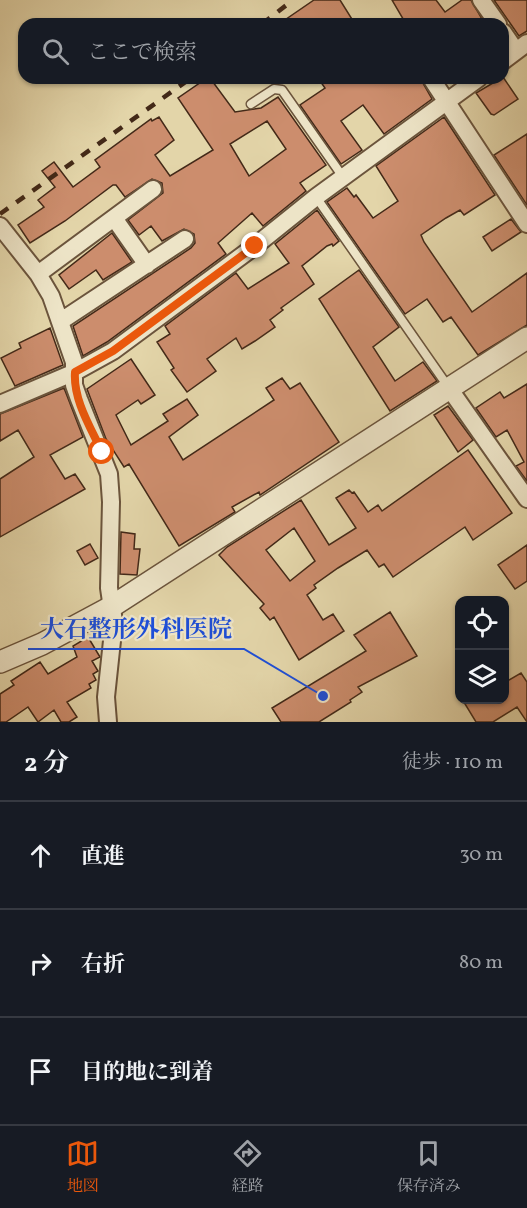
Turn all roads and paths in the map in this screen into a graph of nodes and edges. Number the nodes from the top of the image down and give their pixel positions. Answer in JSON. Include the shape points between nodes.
{"nodes":[{"id":1,"x":482,"y":0,"type":"edge"},
{"id":2,"x":494,"y":18,"type":"edge"},
{"id":3,"x":435,"y":84,"type":"edge"},
{"id":4,"x":471,"y":84,"type":"edge"},
{"id":5,"x":448,"y":101,"type":"junction"},
{"id":6,"x":251,"y":104,"type":"dead end"},
{"id":7,"x":343,"y":177,"type":"junction"},
{"id":8,"x":153,"y":189,"type":"dead end"},
{"id":9,"x":316,"y":197,"type":"junction"},
{"id":10,"x":114,"y":218,"type":"junction"},
{"id":11,"x":527,"y":224,"type":"edge"},
{"id":12,"x":0,"y":226,"type":"edge"},
{"id":13,"x":185,"y":238,"type":"dead end"},
{"id":14,"x":147,"y":265,"type":"junction"},
{"id":15,"x":38,"y":274,"type":"junction"},
{"id":16,"x":61,"y":321,"type":"junction"},
{"id":17,"x":527,"y":338,"type":"edge"},
{"id":18,"x":75,"y":372,"type":"junction"},
{"id":19,"x":449,"y":388,"type":"junction"},
{"id":20,"x":0,"y":404,"type":"edge"},
{"id":21,"x":527,"y":499,"type":"edge"},
{"id":22,"x":111,"y":607,"type":"junction"},
{"id":23,"x":0,"y":662,"type":"edge"},
{"id":24,"x":108,"y":722,"type":"edge"}],
"edges":[{"from":1,"to":2,"type":"street"},
{"from":3,"to":5,"type":"street"},
{"from":4,"to":5,"type":"street"},
{"from":5,"to":7,"type":"street"},
{"from":5,"to":11,"type":"street"},
{"from":6,"to":7,"type":"lane","via":[[274,89],[282,90]]},
{"from":7,"to":9,"type":"street"},
{"from":8,"to":10,"type":"street"},
{"from":9,"to":18,"type":"street","via":[[113,351]]},
{"from":9,"to":19,"type":"lane"},
{"from":10,"to":14,"type":"street"},
{"from":10,"to":15,"type":"street"},
{"from":12,"to":15,"type":"street"},
{"from":13,"to":14,"type":"street"},
{"from":14,"to":16,"type":"street"},
{"from":15,"to":16,"type":"street"},
{"from":16,"to":18,"type":"street"},
{"from":17,"to":19,"type":"street"},
{"from":18,"to":20,"type":"street"},
{"from":18,"to":22,"type":"street","via":[[74,385],[109,474]]},
{"from":19,"to":21,"type":"street"},
{"from":19,"to":22,"type":"street"},
{"from":22,"to":23,"type":"street"},
{"from":22,"to":24,"type":"street","via":[[114,622],[106,697]]}]}
